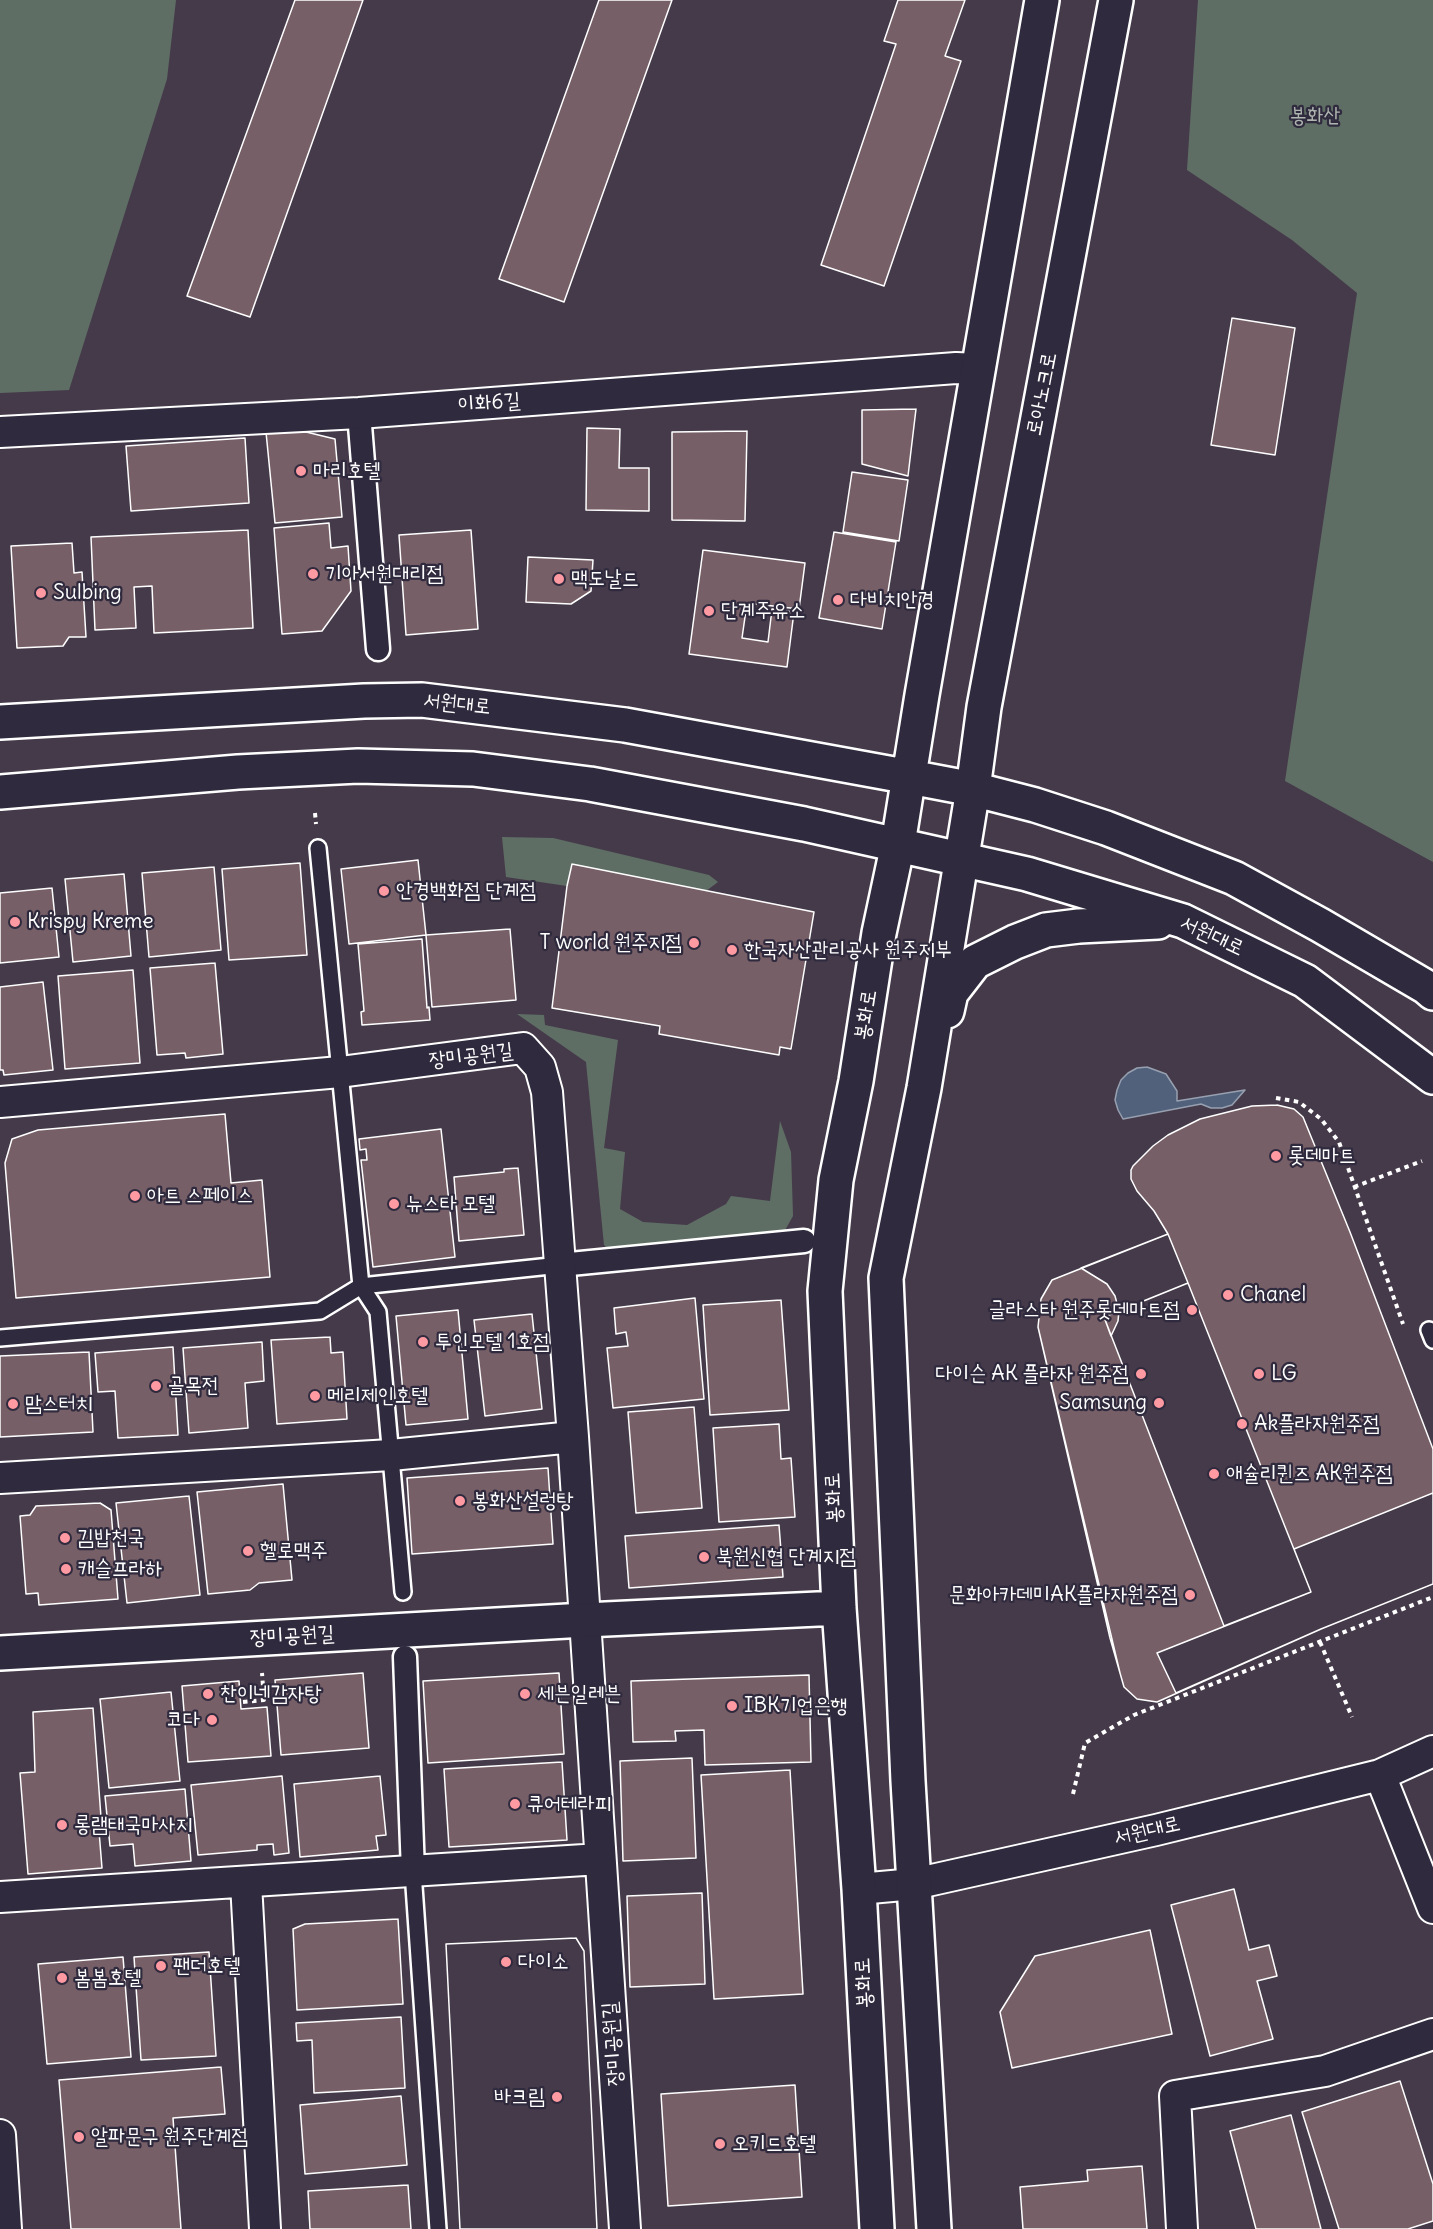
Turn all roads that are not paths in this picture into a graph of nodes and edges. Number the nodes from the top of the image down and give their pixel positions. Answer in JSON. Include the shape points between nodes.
{"nodes":[{"id":1,"x":1042,"y":0,"type":"edge"},
{"id":2,"x":1116,"y":0,"type":"edge"},
{"id":3,"x":978,"y":369,"type":"junction"},
{"id":4,"x":358,"y":413,"type":"junction"},
{"id":5,"x":0,"y":432,"type":"edge"},
{"id":6,"x":378,"y":649,"type":"dead end"},
{"id":7,"x":0,"y":722,"type":"edge"},
{"id":8,"x":910,"y":777,"type":"junction"},
{"id":9,"x":973,"y":789,"type":"junction"},
{"id":10,"x":0,"y":792,"type":"edge"},
{"id":11,"x":898,"y":844,"type":"junction"},
{"id":12,"x":318,"y":848,"type":"dead end"},
{"id":13,"x":960,"y":860,"type":"junction"},
{"id":14,"x":1183,"y":921,"type":"junction"},
{"id":15,"x":1433,"y":993,"type":"edge"},
{"id":16,"x":340,"y":1072,"type":"junction"},
{"id":17,"x":1433,"y":1077,"type":"edge"},
{"id":18,"x":924,"y":1088,"type":"junction"},
{"id":19,"x":0,"y":1102,"type":"edge"},
{"id":20,"x":804,"y":1241,"type":"dead end"},
{"id":21,"x":560,"y":1265,"type":"junction"},
{"id":22,"x":361,"y":1286,"type":"junction"},
{"id":23,"x":0,"y":1338,"type":"edge"},
{"id":24,"x":573,"y":1437,"type":"junction"},
{"id":25,"x":391,"y":1455,"type":"junction"},
{"id":26,"x":0,"y":1478,"type":"edge"},
{"id":27,"x":402,"y":1593,"type":"dead end"},
{"id":28,"x":839,"y":1608,"type":"junction"},
{"id":29,"x":585,"y":1620,"type":"junction"},
{"id":30,"x":0,"y":1653,"type":"edge"},
{"id":31,"x":405,"y":1657,"type":"dead end"},
{"id":32,"x":1433,"y":1751,"type":"edge"},
{"id":33,"x":1380,"y":1775,"type":"junction"},
{"id":34,"x":600,"y":1859,"type":"junction"},
{"id":35,"x":413,"y":1872,"type":"junction"},
{"id":36,"x":246,"y":1883,"type":"junction"},
{"id":37,"x":914,"y":1884,"type":"junction"},
{"id":38,"x":859,"y":1889,"type":"junction"},
{"id":39,"x":0,"y":1897,"type":"edge"},
{"id":40,"x":1433,"y":1908,"type":"edge"},
{"id":41,"x":1433,"y":2034,"type":"edge"},
{"id":42,"x":0,"y":2135,"type":"edge"},
{"id":43,"x":6,"y":2229,"type":"edge"},
{"id":44,"x":265,"y":2229,"type":"edge"},
{"id":45,"x":438,"y":2229,"type":"edge"},
{"id":46,"x":625,"y":2229,"type":"edge"},
{"id":47,"x":877,"y":2229,"type":"edge"},
{"id":48,"x":934,"y":2229,"type":"edge"},
{"id":49,"x":1182,"y":2229,"type":"edge"}],
"edges":[{"from":1,"to":3,"type":"street"},
{"from":2,"to":9,"type":"street","name":"로아노크로","via":[[984,706]]},
{"from":3,"to":4,"type":"street","name":"이화6길"},
{"from":3,"to":8,"type":"street"},
{"from":4,"to":5,"type":"street","name":"이화6길"},
{"from":4,"to":6,"type":"street"},
{"from":7,"to":8,"type":"street","name":"서원대로","via":[[422,700],[625,725]]},
{"from":8,"to":9,"type":"street","name":"서원대로"},
{"from":8,"to":11,"type":"street","name":"봉화로"},
{"from":9,"to":13,"type":"street","name":"로아노크로"},
{"from":9,"to":15,"type":"street","via":[[1106,828],[1234,878]]},
{"from":10,"to":11,"type":"street","via":[[347,766],[473,770],[590,784]]},
{"from":11,"to":13,"type":"street","name":"서원대로"},
{"from":11,"to":28,"type":"street","name":"봉화로","via":[[836,1180],[825,1291]]},
{"from":12,"to":16,"type":"lane"},
{"from":13,"to":14,"type":"street","name":"서원대로","via":[[1027,874]]},
{"from":13,"to":18,"type":"street"},
{"from":14,"to":17,"type":"street","name":"서원대로","via":[[1305,981]]},
{"from":14,"to":18,"type":"street","via":[[1046,930],[975,962],[951,993]]},
{"from":16,"to":19,"type":"street","name":"장미공원길"},
{"from":16,"to":21,"type":"street","name":"장미공원길","via":[[523,1048],[540,1067],[547,1092]]},
{"from":16,"to":22,"type":"lane"},
{"from":18,"to":37,"type":"street","via":[[886,1278]]},
{"from":20,"to":21,"type":"street"},
{"from":21,"to":22,"type":"lane"},
{"from":21,"to":24,"type":"street","name":"장미공원길"},
{"from":22,"to":23,"type":"lane","via":[[320,1311]]},
{"from":22,"to":25,"type":"lane","via":[[378,1312]]},
{"from":24,"to":25,"type":"street"},
{"from":24,"to":29,"type":"street","name":"장미공원길"},
{"from":25,"to":26,"type":"street"},
{"from":25,"to":27,"type":"lane"},
{"from":28,"to":29,"type":"street","name":"장미공원길"},
{"from":28,"to":38,"type":"street","name":"봉화로"},
{"from":29,"to":30,"type":"street","name":"장미공원길"},
{"from":29,"to":34,"type":"street","name":"장미공원길"},
{"from":31,"to":35,"type":"street"},
{"from":32,"to":33,"type":"street","name":"서원대로"},
{"from":33,"to":37,"type":"street","name":"서원대로"},
{"from":33,"to":40,"type":"street"},
{"from":34,"to":35,"type":"street"},
{"from":34,"to":46,"type":"street","name":"장미공원길"},
{"from":35,"to":36,"type":"street"},
{"from":35,"to":45,"type":"lane"},
{"from":36,"to":39,"type":"street"},
{"from":36,"to":44,"type":"street"},
{"from":37,"to":38,"type":"street","name":"서원대로"},
{"from":37,"to":48,"type":"street"},
{"from":38,"to":47,"type":"street","name":"봉화로"},
{"from":41,"to":49,"type":"street","via":[[1325,2071],[1175,2096]]},
{"from":42,"to":43,"type":"street"}]}
